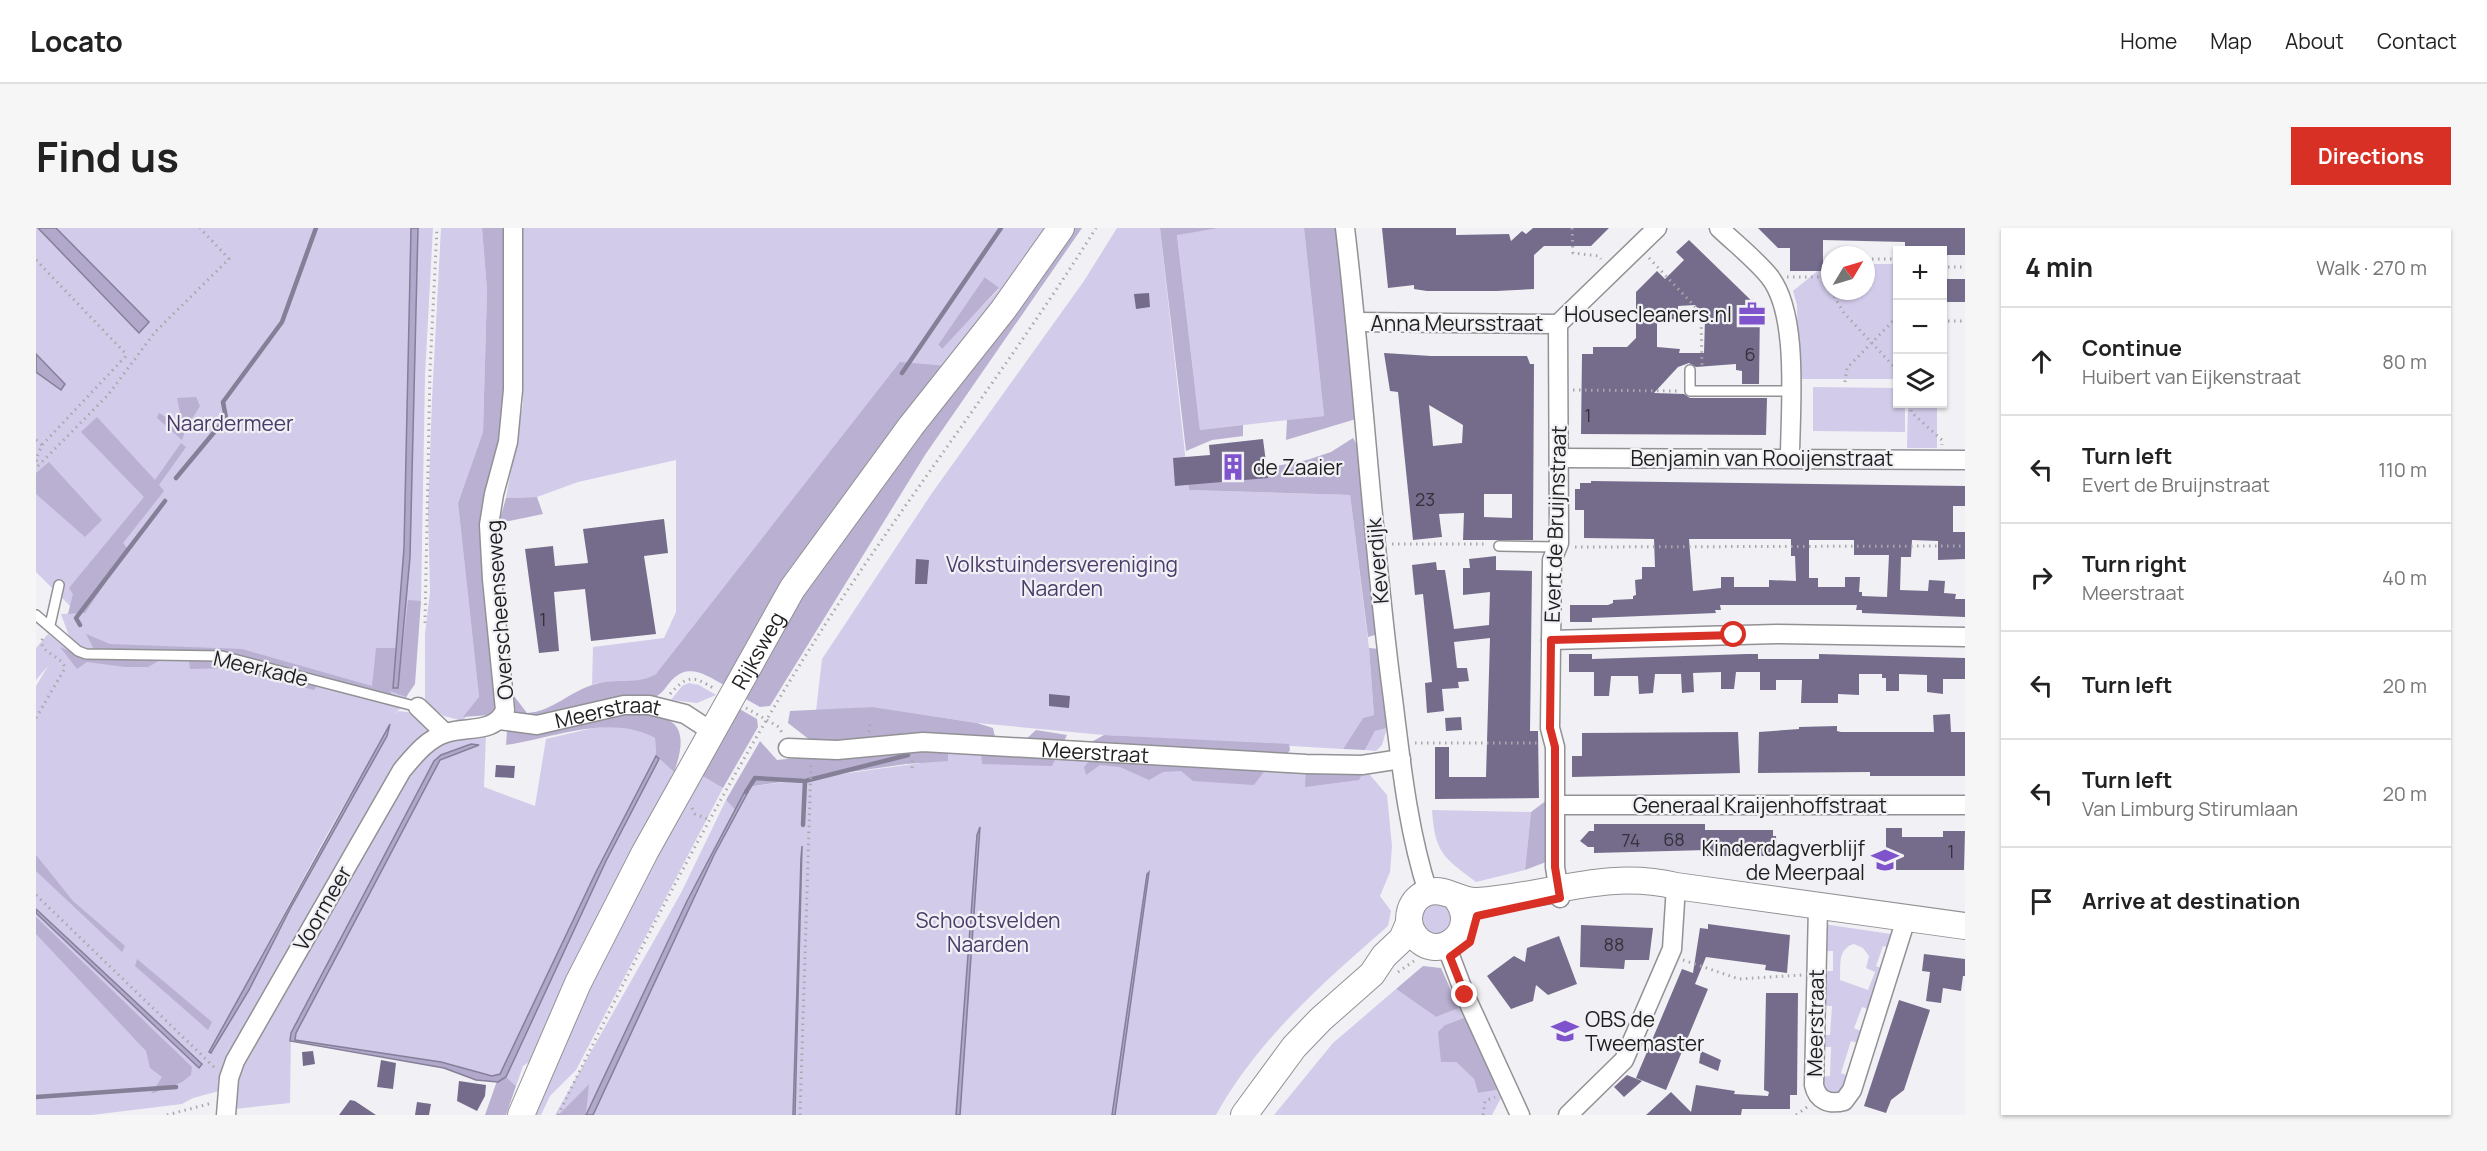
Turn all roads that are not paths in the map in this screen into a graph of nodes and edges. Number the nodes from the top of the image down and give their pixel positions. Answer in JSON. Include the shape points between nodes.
{"nodes":[{"id":1,"x":513,"y":228,"type":"edge"},
{"id":2,"x":1061,"y":228,"type":"edge"},
{"id":3,"x":1344,"y":228,"type":"edge"},
{"id":4,"x":1657,"y":228,"type":"edge"},
{"id":5,"x":1719,"y":228,"type":"edge"},
{"id":6,"x":1356,"y":322,"type":"junction"},
{"id":7,"x":1558,"y":324,"type":"junction"},
{"id":8,"x":1690,"y":370,"type":"dead end"},
{"id":9,"x":1790,"y":391,"type":"junction"},
{"id":10,"x":1559,"y":458,"type":"junction"},
{"id":11,"x":1790,"y":458,"type":"junction"},
{"id":12,"x":1965,"y":459,"type":"edge"},
{"id":13,"x":1499,"y":546,"type":"road end"},
{"id":14,"x":1558,"y":548,"type":"junction"},
{"id":15,"x":59,"y":585,"type":"dead end"},
{"id":16,"x":36,"y":615,"type":"edge"},
{"id":17,"x":50,"y":625,"type":"junction"},
{"id":18,"x":1965,"y":638,"type":"edge"},
{"id":19,"x":1551,"y":640,"type":"junction"},
{"id":20,"x":418,"y":707,"type":"joint"},
{"id":21,"x":499,"y":720,"type":"junction"},
{"id":22,"x":711,"y":730,"type":"junction"},
{"id":23,"x":445,"y":733,"type":"junction"},
{"id":24,"x":788,"y":748,"type":"dead end"},
{"id":25,"x":1400,"y":751,"type":"junction"},
{"id":26,"x":1556,"y":805,"type":"junction"},
{"id":27,"x":1965,"y":805,"type":"edge"},
{"id":28,"x":1676,"y":886,"type":"junction"},
{"id":29,"x":1428,"y":892,"type":"junction"},
{"id":30,"x":1559,"y":893,"type":"junction"},
{"id":31,"x":1456,"y":898,"type":"junction"},
{"id":32,"x":1818,"y":907,"type":"junction"},
{"id":33,"x":1906,"y":919,"type":"junction"},
{"id":34,"x":1409,"y":924,"type":"junction"},
{"id":35,"x":1965,"y":926,"type":"edge"},
{"id":36,"x":1446,"y":940,"type":"junction"},
{"id":37,"x":1372,"y":974,"type":"junction"},
{"id":38,"x":228,"y":1111,"type":"edge"},
{"id":39,"x":521,"y":1115,"type":"edge"},
{"id":40,"x":1244,"y":1115,"type":"edge"},
{"id":41,"x":1520,"y":1115,"type":"edge"},
{"id":42,"x":1568,"y":1115,"type":"edge"}],
"edges":[{"from":1,"to":21,"type":"street","name":"Overscheenseweg","via":[[513,390],[508,442],[489,525],[506,706]]},
{"from":2,"to":22,"type":"street","name":"Rijksweg","via":[[792,589]]},
{"from":3,"to":6,"type":"street","name":"Keverdijk"},
{"from":4,"to":7,"type":"street"},
{"from":5,"to":9,"type":"street","via":[[1771,278],[1780,297],[1789,325]]},
{"from":6,"to":7,"type":"street","name":"Anna Meursstraat"},
{"from":6,"to":25,"type":"street","name":"Keverdijk"},
{"from":7,"to":10,"type":"street","name":"Evert de Bruijnstraat"},
{"from":8,"to":9,"type":"lane","via":[[1690,391]]},
{"from":9,"to":11,"type":"street"},
{"from":10,"to":11,"type":"street","name":"Benjamin van Rooijenstraat"},
{"from":10,"to":14,"type":"street","name":"Evert de Bruijnstraat"},
{"from":11,"to":12,"type":"street","name":"Benjamin van Rooijenstraat"},
{"from":13,"to":14,"type":"lane"},
{"from":14,"to":19,"type":"street","name":"Evert de Bruijnstraat","via":[[1552,560]]},
{"from":15,"to":17,"type":"lane"},
{"from":16,"to":17,"type":"lane","name":"Meerkade"},
{"from":17,"to":20,"type":"lane","name":"Meerkade","via":[[86,654],[222,656]]},
{"from":18,"to":19,"type":"street","via":[[1777,633]]},
{"from":19,"to":26,"type":"street","name":"Evert de Bruijnstraat","via":[[1550,728]]},
{"from":20,"to":23,"type":"street","name":"Meerkade"},
{"from":21,"to":22,"type":"street","name":"Meerstraat","via":[[537,725],[624,705],[649,705],[685,714]]},
{"from":21,"to":23,"type":"street","name":"Overscheenseweg","via":[[488,726]]},
{"from":22,"to":39,"type":"street","name":"Rijksweg","via":[[578,983]]},
{"from":23,"to":38,"type":"street","name":"Voormeer","via":[[425,745],[402,770],[235,1061],[229,1078]]},
{"from":24,"to":25,"type":"street","name":"Meerstraat","via":[[837,750],[923,742],[1362,765]]},
{"from":25,"to":29,"type":"street","name":"Keverdijk"},
{"from":26,"to":27,"type":"street","name":"Generaal Kraijenhoffstraat"},
{"from":26,"to":30,"type":"street","name":"Evert de Bruijnstraat"},
{"from":28,"to":30,"type":"street"},
{"from":28,"to":32,"type":"street"},
{"from":28,"to":42,"type":"street","via":[[1670,956],[1624,1060]]},
{"from":29,"to":31,"type":"street","via":[[1438,891]]},
{"from":29,"to":34,"type":"street","via":[[1413,904]]},
{"from":30,"to":31,"type":"street","via":[[1482,901]]},
{"from":30,"to":36,"type":"street","via":[[1483,914]]},
{"from":31,"to":36,"type":"street","via":[[1464,913]]},
{"from":32,"to":33,"type":"street"},
{"from":32,"to":33,"type":"street","name":"Meerstraat","via":[[1814,1085],[1820,1098],[1837,1103],[1849,1097],[1852,1090]]},
{"from":33,"to":35,"type":"street"},
{"from":34,"to":36,"type":"street","via":[[1414,935]]},
{"from":34,"to":37,"type":"street","via":[[1402,939]]},
{"from":36,"to":37,"type":"street","via":[[1412,950]]},
{"from":36,"to":41,"type":"street","via":[[1465,995]]},
{"from":37,"to":40,"type":"street","via":[[1294,1047]]}]}
